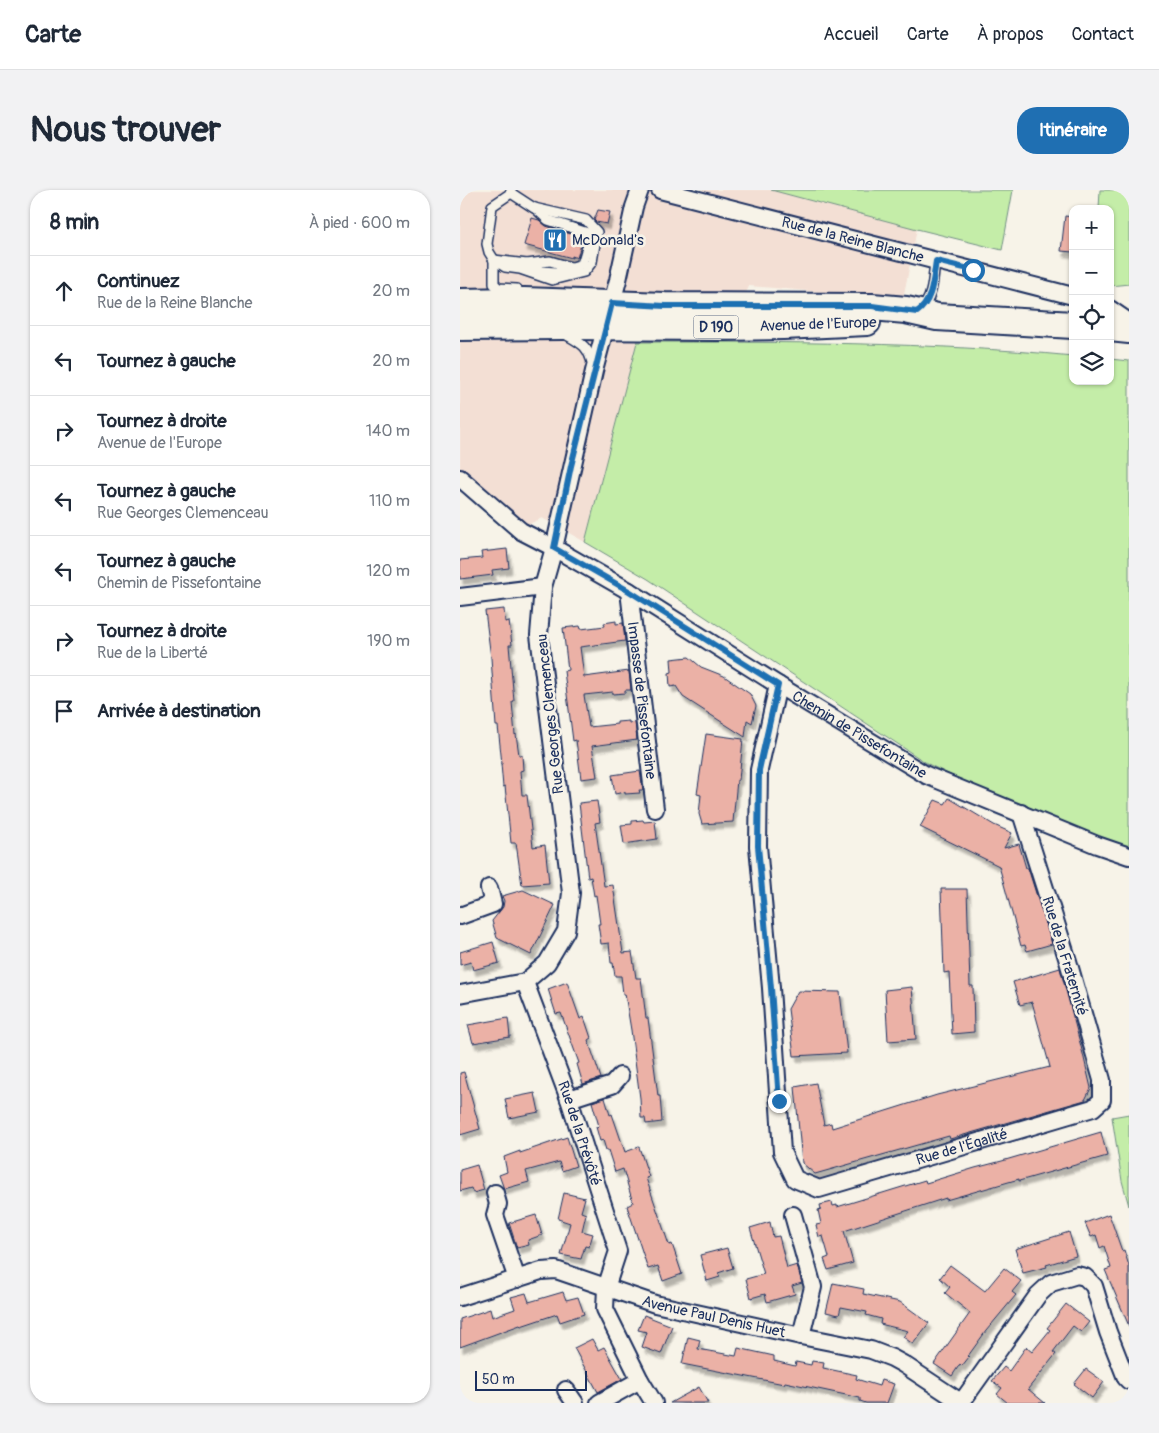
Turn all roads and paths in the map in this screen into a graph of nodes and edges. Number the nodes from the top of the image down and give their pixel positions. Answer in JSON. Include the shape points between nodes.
{"nodes":[{"id":1,"x":640,"y":190,"type":"edge"},
{"id":2,"x":660,"y":190,"type":"edge"},
{"id":3,"x":511,"y":192,"type":"edge"},
{"id":4,"x":534,"y":208,"type":"junction"},
{"id":5,"x":494,"y":260,"type":"junction"},
{"id":6,"x":936,"y":261,"type":"junction"},
{"id":7,"x":525,"y":289,"type":"dead end"},
{"id":8,"x":1069,"y":295,"type":"edge"},
{"id":9,"x":460,"y":302,"type":"edge"},
{"id":10,"x":1114,"y":312,"type":"edge"},
{"id":11,"x":609,"y":314,"type":"junction"},
{"id":12,"x":927,"y":314,"type":"junction"},
{"id":13,"x":1129,"y":322,"type":"edge"},
{"id":14,"x":1069,"y":325,"type":"edge"},
{"id":15,"x":460,"y":326,"type":"edge"},
{"id":16,"x":552,"y":326,"type":"junction"},
{"id":17,"x":1114,"y":328,"type":"edge"},
{"id":18,"x":1129,"y":330,"type":"edge"},
{"id":19,"x":594,"y":371,"type":"junction"},
{"id":20,"x":460,"y":478,"type":"edge"},
{"id":21,"x":554,"y":548,"type":"junction"},
{"id":22,"x":543,"y":586,"type":"junction"},
{"id":23,"x":629,"y":591,"type":"junction"},
{"id":24,"x":460,"y":597,"type":"edge"},
{"id":25,"x":778,"y":685,"type":"junction"},
{"id":26,"x":655,"y":809,"type":"dead end"},
{"id":27,"x":1021,"y":813,"type":"junction"},
{"id":28,"x":1129,"y":856,"type":"edge"},
{"id":29,"x":489,"y":888,"type":"dead end"},
{"id":30,"x":460,"y":916,"type":"edge"},
{"id":31,"x":525,"y":982,"type":"junction"},
{"id":32,"x":460,"y":994,"type":"edge"},
{"id":33,"x":620,"y":1076,"type":"dead end"},
{"id":34,"x":568,"y":1100,"type":"junction"},
{"id":35,"x":1102,"y":1100,"type":"joint"},
{"id":36,"x":495,"y":1193,"type":"dead end"},
{"id":37,"x":793,"y":1215,"type":"dead end"},
{"id":38,"x":517,"y":1279,"type":"junction"},
{"id":39,"x":606,"y":1288,"type":"junction"},
{"id":40,"x":460,"y":1297,"type":"edge"},
{"id":41,"x":801,"y":1336,"type":"junction"},
{"id":42,"x":640,"y":1380,"type":"junction"},
{"id":43,"x":1129,"y":1381,"type":"edge"},
{"id":44,"x":599,"y":1403,"type":"edge"},
{"id":45,"x":654,"y":1403,"type":"edge"},
{"id":46,"x":961,"y":1403,"type":"edge"}],
"edges":[{"from":1,"to":11,"type":"street","name":"Rue Georges Clemenceau"},
{"from":2,"to":6,"type":"street","name":"Rue de la Reine Blanche"},
{"from":3,"to":4,"type":"lane"},
{"from":3,"to":5,"type":"lane","via":[[492,206],[487,244]]},
{"from":4,"to":5,"type":"lane","via":[[548,220],[591,234],[582,264],[556,272]]},
{"from":4,"to":5,"type":"lane","via":[[586,220],[597,232],[592,262],[584,272],[552,280],[505,267]]},
{"from":5,"to":7,"type":"lane","via":[[494,284],[499,288]]},
{"from":6,"to":8,"type":"street","name":"Rue de la Reine Blanche"},
{"from":6,"to":12,"type":"lane"},
{"from":9,"to":11,"type":"main road","name":"Avenue de l'Europe","number":"D 190","via":[[557,298]]},
{"from":10,"to":13,"type":"street"},
{"from":11,"to":12,"type":"main road","name":"Avenue de l'Europe","number":"D 190","via":[[665,306],[872,306]]},
{"from":11,"to":16,"type":"main road","name":"Avenue de l'Europe","number":"D 190"},
{"from":11,"to":19,"type":"street","name":"Rue Georges Clemenceau"},
{"from":12,"to":14,"type":"main road","number":"D 190"},
{"from":15,"to":16,"type":"main road","name":"Avenue de l'Europe","number":"D 190"},
{"from":16,"to":19,"type":"lane","via":[[578,341],[589,352]]},
{"from":17,"to":18,"type":"main road"},
{"from":19,"to":21,"type":"street","name":"Rue Georges Clemenceau"},
{"from":20,"to":21,"type":"street","name":"Chemin de Pissefontaine","via":[[521,531]]},
{"from":21,"to":22,"type":"street","name":"Rue Georges Clemenceau"},
{"from":21,"to":23,"type":"street","name":"Chemin de Pissefontaine"},
{"from":22,"to":24,"type":"street"},
{"from":22,"to":31,"type":"street","name":"Rue Georges Clemenceau","via":[[539,635],[571,892],[566,931],[547,963]]},
{"from":23,"to":25,"type":"street","name":"Chemin de Pissefontaine"},
{"from":23,"to":26,"type":"street","name":"Impasse de Pissefontaine"},
{"from":25,"to":27,"type":"street","name":"Chemin de Pissefontaine","via":[[926,775]]},
{"from":25,"to":35,"type":"street","name":"Rue de l'Égalité","via":[[759,770],[758,846],[782,1152],[795,1179],[819,1189],[1093,1108]]},
{"from":27,"to":28,"type":"street","name":"Chemin de Pissefontaine"},
{"from":27,"to":35,"type":"street","name":"Rue de la Fraternité","via":[[1102,1080]]},
{"from":29,"to":30,"type":"street","via":[[493,904]]},
{"from":31,"to":32,"type":"street"},
{"from":31,"to":34,"type":"street","name":"Rue de la Prévôté"},
{"from":33,"to":34,"type":"street","via":[[612,1085]]},
{"from":34,"to":39,"type":"street","name":"Rue de la Prévôté","via":[[618,1252]]},
{"from":36,"to":38,"type":"street","via":[[498,1204],[495,1215]]},
{"from":37,"to":41,"type":"street","via":[[813,1287]]},
{"from":38,"to":39,"type":"street","name":"Avenue Paul Denis Huet","via":[[556,1270]]},
{"from":38,"to":40,"type":"street","name":"Avenue Paul Denis Huet"},
{"from":39,"to":41,"type":"street","name":"Avenue Paul Denis Huet","via":[[655,1304]]},
{"from":39,"to":42,"type":"street","via":[[605,1309]]},
{"from":41,"to":46,"type":"street","name":"Avenue Paul Denis Huet","via":[[871,1350],[892,1358]]},
{"from":42,"to":44,"type":"street"},
{"from":42,"to":45,"type":"street"},
{"from":43,"to":46,"type":"street","via":[[1108,1332],[1094,1286],[1085,1277],[1077,1275],[1051,1284],[1038,1295]]}]}
